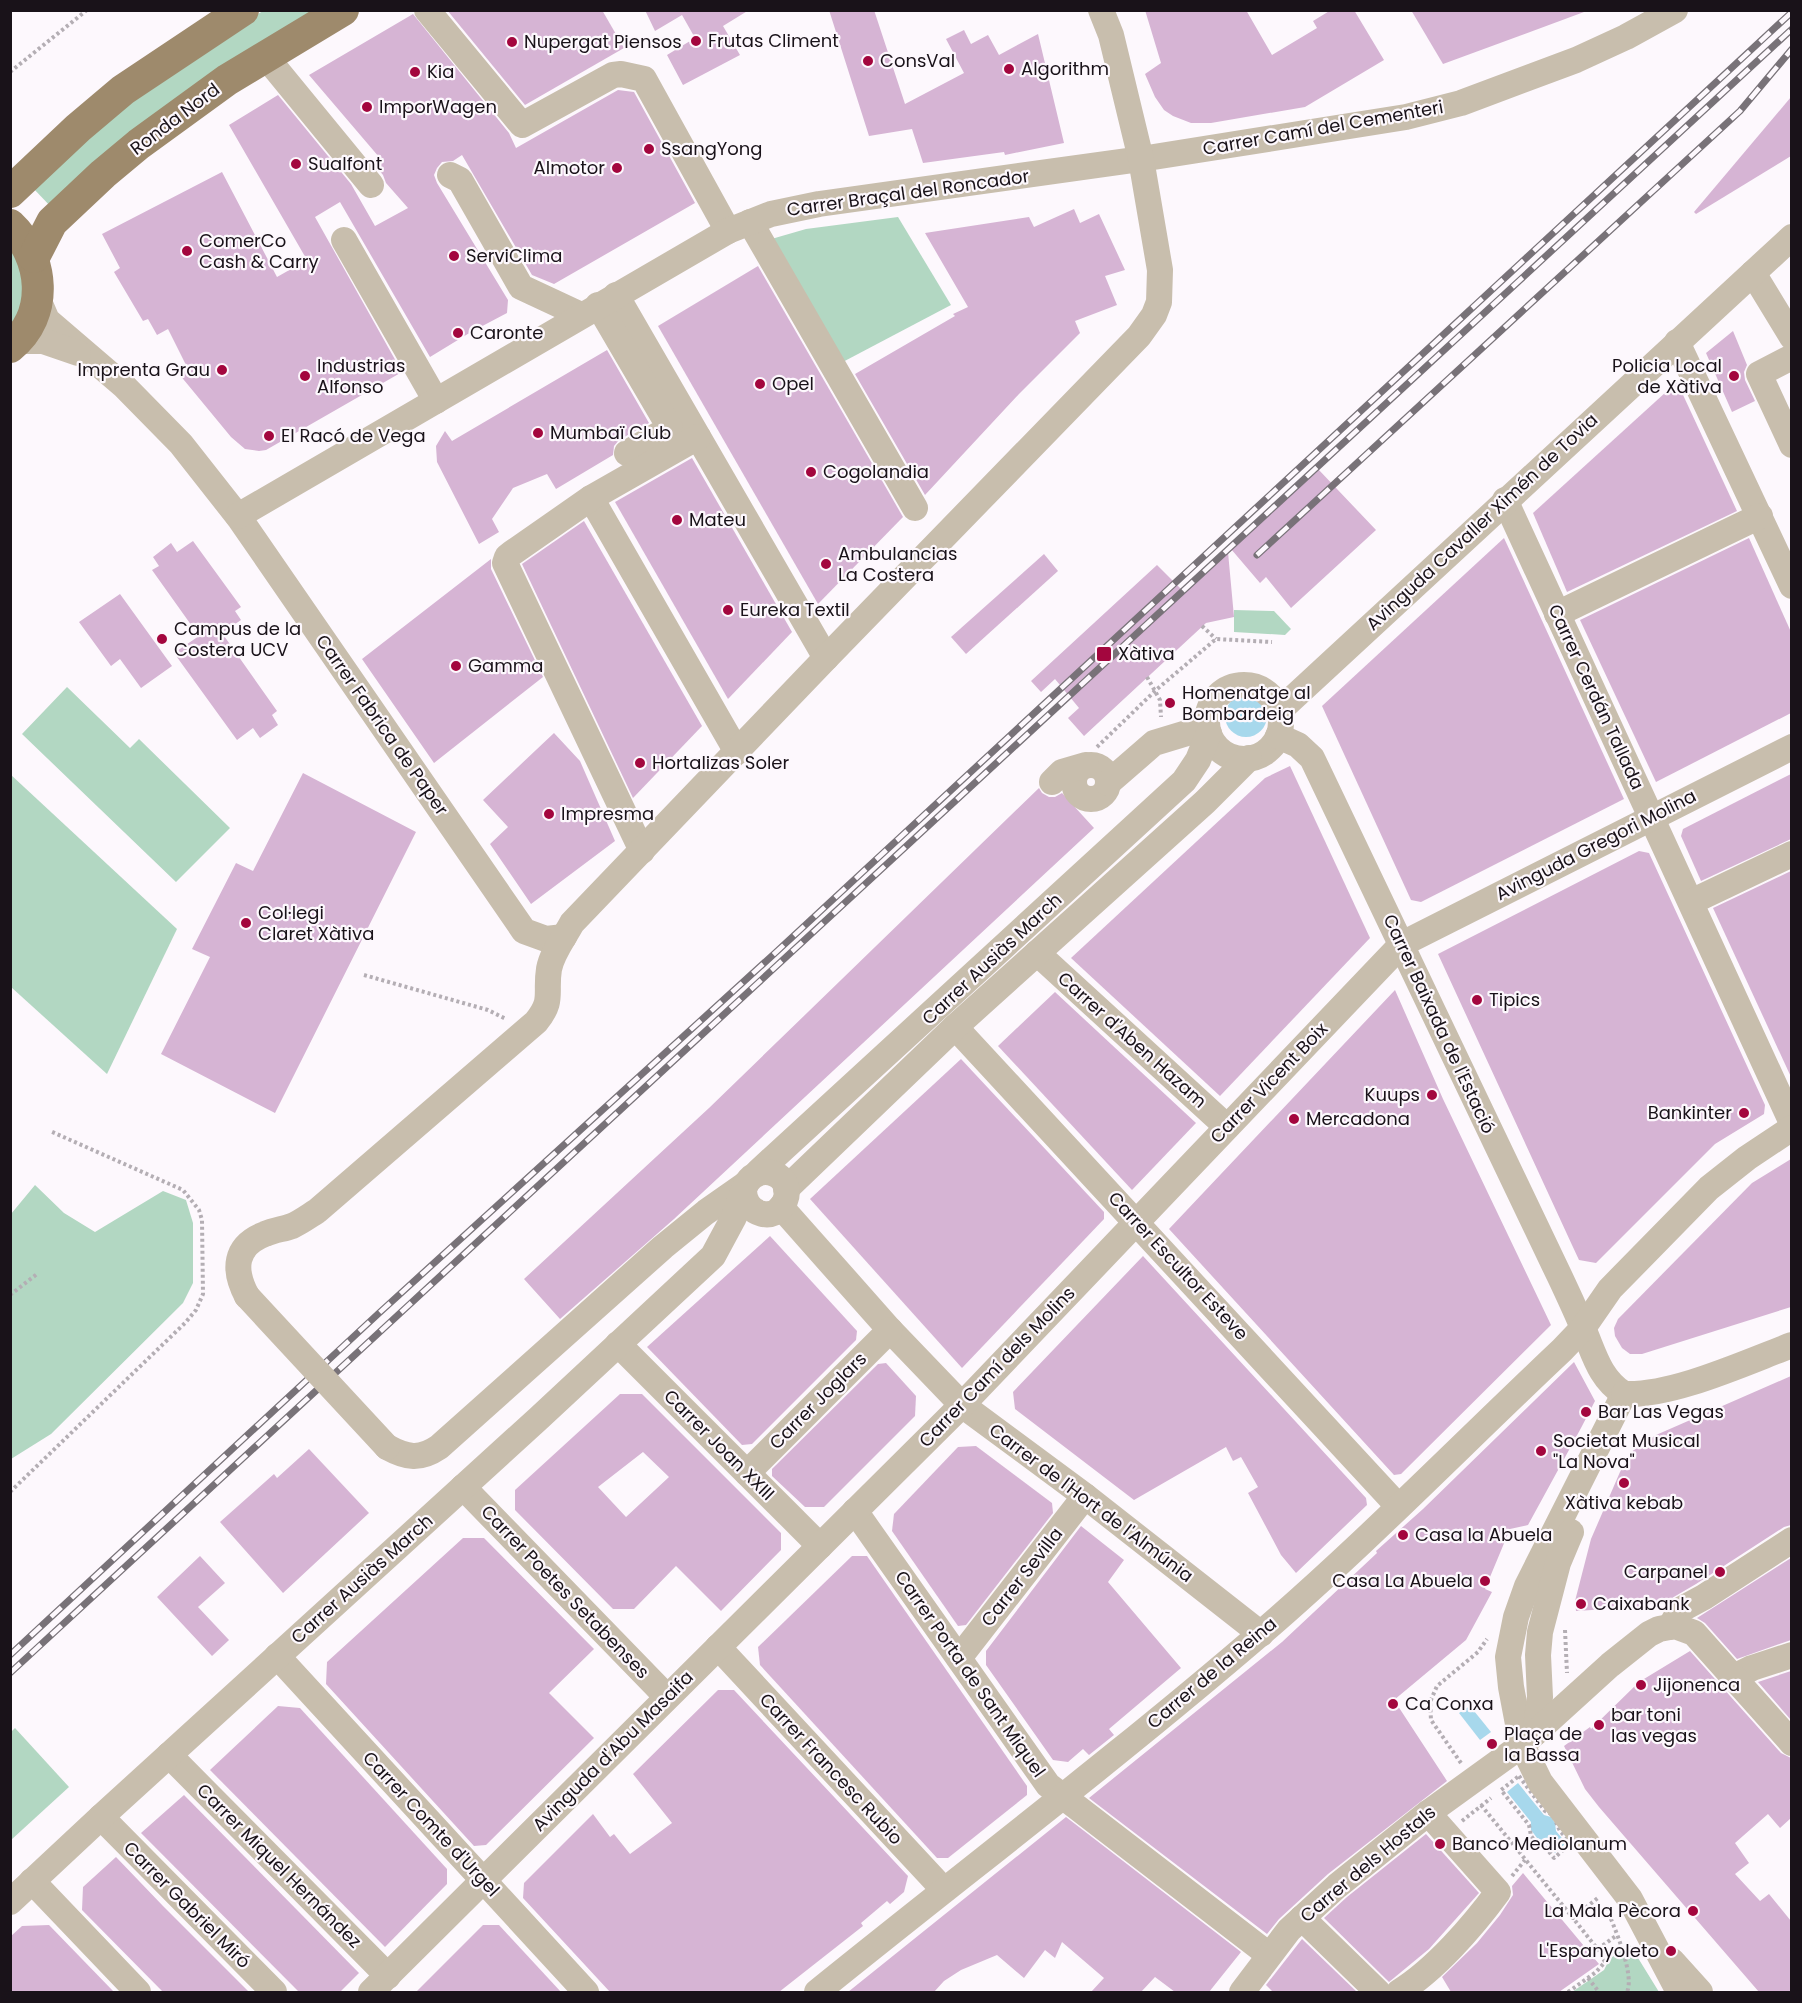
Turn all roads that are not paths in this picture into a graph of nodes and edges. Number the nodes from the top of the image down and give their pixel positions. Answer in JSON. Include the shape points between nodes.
{"nodes":[{"id":1,"x":243,"y":10,"type":"edge"},
{"id":2,"x":344,"y":10,"type":"edge"},
{"id":3,"x":427,"y":10,"type":"edge"},
{"id":4,"x":1101,"y":10,"type":"edge"},
{"id":5,"x":1675,"y":10,"type":"edge"},
{"id":6,"x":266,"y":57,"type":"junction"},
{"id":7,"x":1141,"y":159,"type":"junction"},
{"id":8,"x":450,"y":175,"type":"dead end"},
{"id":9,"x":371,"y":185,"type":"dead end"},
{"id":10,"x":10,"y":192,"type":"edge"},
{"id":11,"x":10,"y":225,"type":"edge"},
{"id":12,"x":739,"y":226,"type":"junction"},
{"id":13,"x":1791,"y":237,"type":"edge"},
{"id":14,"x":344,"y":240,"type":"dead end"},
{"id":15,"x":34,"y":258,"type":"junction"},
{"id":16,"x":1753,"y":273,"type":"junction"},
{"id":17,"x":38,"y":298,"type":"junction"},
{"id":18,"x":599,"y":305,"type":"junction"},
{"id":19,"x":1791,"y":337,"type":"edge"},
{"id":20,"x":1677,"y":342,"type":"junction"},
{"id":21,"x":14,"y":344,"type":"edge"},
{"id":22,"x":90,"y":357,"type":"junction"},
{"id":23,"x":1791,"y":357,"type":"edge"},
{"id":24,"x":436,"y":401,"type":"junction"},
{"id":25,"x":698,"y":437,"type":"junction"},
{"id":26,"x":1791,"y":445,"type":"edge"},
{"id":27,"x":627,"y":453,"type":"dead end"},
{"id":28,"x":591,"y":498,"type":"junction"},
{"id":29,"x":1505,"y":500,"type":"junction"},
{"id":30,"x":915,"y":508,"type":"dead end"},
{"id":31,"x":238,"y":516,"type":"junction"},
{"id":32,"x":1760,"y":516,"type":"junction"},
{"id":33,"x":1791,"y":586,"type":"edge"},
{"id":34,"x":1557,"y":614,"type":"junction"},
{"id":35,"x":826,"y":658,"type":"junction"},
{"id":36,"x":1278,"y":723,"type":"junction"},
{"id":37,"x":1208,"y":726,"type":"junction"},
{"id":38,"x":1791,"y":747,"type":"edge"},
{"id":39,"x":736,"y":752,"type":"junction"},
{"id":40,"x":1249,"y":758,"type":"junction"},
{"id":41,"x":1086,"y":781,"type":"road end"},
{"id":42,"x":1651,"y":817,"type":"junction"},
{"id":43,"x":642,"y":851,"type":"junction"},
{"id":44,"x":1791,"y":854,"type":"edge"},
{"id":45,"x":1691,"y":902,"type":"junction"},
{"id":46,"x":564,"y":937,"type":"junction"},
{"id":47,"x":1401,"y":944,"type":"junction"},
{"id":48,"x":1037,"y":952,"type":"junction"},
{"id":49,"x":956,"y":1028,"type":"junction"},
{"id":50,"x":1791,"y":1125,"type":"edge"},
{"id":51,"x":1227,"y":1127,"type":"junction"},
{"id":52,"x":749,"y":1182,"type":"junction"},
{"id":53,"x":778,"y":1203,"type":"junction"},
{"id":54,"x":1136,"y":1221,"type":"junction"},
{"id":55,"x":712,"y":1256,"type":"junction"},
{"id":56,"x":1560,"y":1277,"type":"junction"},
{"id":57,"x":1611,"y":1288,"type":"junction"},
{"id":58,"x":1583,"y":1328,"type":"junction"},
{"id":59,"x":890,"y":1329,"type":"junction"},
{"id":60,"x":618,"y":1344,"type":"junction"},
{"id":61,"x":1791,"y":1345,"type":"edge"},
{"id":62,"x":1624,"y":1394,"type":"junction"},
{"id":63,"x":962,"y":1405,"type":"junction"},
{"id":64,"x":747,"y":1473,"type":"junction"},
{"id":65,"x":1584,"y":1475,"type":"junction"},
{"id":66,"x":463,"y":1487,"type":"junction"},
{"id":67,"x":1085,"y":1496,"type":"junction"},
{"id":68,"x":1398,"y":1506,"type":"junction"},
{"id":69,"x":855,"y":1511,"type":"junction"},
{"id":70,"x":1791,"y":1540,"type":"edge"},
{"id":71,"x":820,"y":1546,"type":"junction"},
{"id":72,"x":1670,"y":1627,"type":"junction"},
{"id":73,"x":1261,"y":1634,"type":"junction"},
{"id":74,"x":718,"y":1647,"type":"junction"},
{"id":75,"x":1791,"y":1655,"type":"edge"},
{"id":76,"x":277,"y":1656,"type":"junction"},
{"id":77,"x":959,"y":1658,"type":"junction"},
{"id":78,"x":1734,"y":1677,"type":"junction"},
{"id":79,"x":667,"y":1697,"type":"junction"},
{"id":80,"x":1528,"y":1739,"type":"junction"},
{"id":81,"x":1791,"y":1743,"type":"edge"},
{"id":82,"x":170,"y":1755,"type":"junction"},
{"id":83,"x":1064,"y":1796,"type":"junction"},
{"id":84,"x":1428,"y":1814,"type":"junction"},
{"id":85,"x":101,"y":1817,"type":"junction"},
{"id":86,"x":483,"y":1880,"type":"junction"},
{"id":87,"x":32,"y":1881,"type":"junction"},
{"id":88,"x":944,"y":1890,"type":"junction"},
{"id":89,"x":10,"y":1902,"type":"edge"},
{"id":90,"x":1302,"y":1918,"type":"junction"},
{"id":91,"x":1647,"y":1933,"type":"junction"},
{"id":92,"x":1269,"y":1955,"type":"junction"},
{"id":93,"x":380,"y":1984,"type":"edge"},
{"id":94,"x":1417,"y":1988,"type":"edge"},
{"id":95,"x":138,"y":1992,"type":"edge"},
{"id":96,"x":274,"y":1992,"type":"edge"},
{"id":97,"x":586,"y":1992,"type":"edge"},
{"id":98,"x":817,"y":1992,"type":"edge"},
{"id":99,"x":1242,"y":1992,"type":"edge"},
{"id":100,"x":1378,"y":1992,"type":"edge"},
{"id":101,"x":1679,"y":1992,"type":"edge"},
{"id":102,"x":1700,"y":1992,"type":"edge"}],
"edges":[{"from":1,"to":10,"type":"main road","via":[[123,90]]},
{"from":2,"to":6,"type":"main road","name":"Ronda Nord"},
{"from":3,"to":12,"type":"street","via":[[522,125],[613,75],[644,79]]},
{"from":4,"to":7,"type":"street","via":[[1111,35]]},
{"from":5,"to":7,"type":"street","name":"Carrer Camí del Cementeri","via":[[1576,60],[1461,103],[1395,119]]},
{"from":6,"to":9,"type":"street"},
{"from":6,"to":15,"type":"main road","name":"Ronda Nord","via":[[191,105],[103,174],[52,222]]},
{"from":7,"to":12,"type":"street","name":"Carrer Braçal del Roncador","via":[[796,207]]},
{"from":7,"to":35,"type":"street","via":[[1160,270],[1161,289],[1154,315]]},
{"from":8,"to":18,"type":"street","via":[[460,180],[521,287]]},
{"from":11,"to":15,"type":"main road","via":[[22,236]]},
{"from":12,"to":18,"type":"street","name":"Carrer Braçal del Roncador"},
{"from":12,"to":30,"type":"street"},
{"from":13,"to":16,"type":"street","name":"Avinguda Cavaller Ximén de Tovia"},
{"from":14,"to":24,"type":"street"},
{"from":15,"to":17,"type":"main road"},
{"from":16,"to":19,"type":"street"},
{"from":16,"to":20,"type":"street","name":"Avinguda Cavaller Ximén de Tovia"},
{"from":17,"to":21,"type":"main road","via":[[31,321]]},
{"from":17,"to":22,"type":"street","name":"Carrer Fabrica de Paper","via":[[47,320]]},
{"from":18,"to":24,"type":"street","name":"Carrer Braçal del Roncador"},
{"from":18,"to":25,"type":"street"},
{"from":18,"to":27,"type":"street","via":[[670,428]]},
{"from":20,"to":29,"type":"street","name":"Avinguda Cavaller Ximén de Tovia"},
{"from":20,"to":32,"type":"street"},
{"from":21,"to":22,"type":"street","name":"Carrer Fabrica de Paper","via":[[43,341]]},
{"from":22,"to":31,"type":"street","name":"Carrer Fabrica de Paper","via":[[159,420]]},
{"from":23,"to":26,"type":"street","via":[[1759,374]]},
{"from":24,"to":31,"type":"street","name":"Carrer Braçal del Roncador"},
{"from":25,"to":28,"type":"street"},
{"from":25,"to":35,"type":"street"},
{"from":28,"to":39,"type":"street"},
{"from":28,"to":43,"type":"street","via":[[512,553],[506,563]]},
{"from":29,"to":34,"type":"street","name":"Carrer Cerdán Tallada"},
{"from":29,"to":36,"type":"street","name":"Avinguda Cavaller Ximén de Tovia"},
{"from":31,"to":46,"type":"street","name":"Carrer Fabrica de Paper","via":[[524,931],[546,939]]},
{"from":32,"to":33,"type":"street"},
{"from":32,"to":34,"type":"street"},
{"from":34,"to":42,"type":"street","name":"Carrer Cerdán Tallada"},
{"from":35,"to":39,"type":"street"},
{"from":36,"to":37,"type":"street","via":[[1273,699],[1265,691],[1240,685],[1217,696],[1210,708]]},
{"from":36,"to":40,"type":"street","via":[[1271,746]]},
{"from":36,"to":47,"type":"street","name":"Carrer Baixada de l'Estació","via":[[1312,759]]},
{"from":37,"to":40,"type":"street","via":[[1214,744],[1224,753]]},
{"from":37,"to":41,"type":"street","via":[[1154,743]]},
{"from":37,"to":52,"type":"street","name":"Carrer Ausiàs March","via":[[1198,760],[1184,782]]},
{"from":38,"to":42,"type":"street","name":"Avinguda Gregori Molina"},
{"from":39,"to":43,"type":"street"},
{"from":40,"to":48,"type":"street","name":"Carrer Ausiàs March"},
{"from":42,"to":45,"type":"street","name":"Carrer Cerdán Tallada"},
{"from":42,"to":47,"type":"street","name":"Avinguda Gregori Molina"},
{"from":43,"to":46,"type":"street","via":[[572,923]]},
{"from":44,"to":45,"type":"street"},
{"from":45,"to":50,"type":"street","name":"Carrer Cerdán Tallada"},
{"from":46,"to":52,"type":"street","name":"Carrer Ausiàs March","bridge":true,"via":[[549,969],[549,1000],[536,1022],[317,1211],[250,1243],[237,1267],[247,1296],[387,1448],[418,1457],[439,1447],[663,1247]]},
{"from":47,"to":51,"type":"street","name":"Carrer Vicent Boix"},
{"from":47,"to":56,"type":"street","name":"Carrer Baixada de l'Estació"},
{"from":48,"to":49,"type":"street","name":"Carrer Ausiàs March"},
{"from":48,"to":51,"type":"street","name":"Carrer d'Aben Hazam"},
{"from":49,"to":53,"type":"street","name":"Carrer Ausiàs March"},
{"from":49,"to":54,"type":"street","name":"Carrer Escultor Esteve"},
{"from":50,"to":57,"type":"street","name":"Carrer de la Reina","via":[[1722,1177]]},
{"from":51,"to":54,"type":"street","name":"Carrer Vicent Boix"},
{"from":52,"to":53,"type":"street","via":[[746,1203],[755,1212]]},
{"from":52,"to":53,"type":"street","via":[[766,1171],[779,1176]]},
{"from":52,"to":55,"type":"street","name":"Carrer Ausiàs March"},
{"from":53,"to":55,"type":"street","name":"Carrer Ausiàs March","via":[[726,1250]]},
{"from":53,"to":59,"type":"street","name":"Carrer de l'Hort de l'Almúnia"},
{"from":54,"to":63,"type":"street","name":"Carrer Camí dels Molins"},
{"from":54,"to":68,"type":"street","name":"Carrer Escultor Esteve"},
{"from":55,"to":60,"type":"street","name":"Carrer Ausiàs March"},
{"from":56,"to":57,"type":"street","via":[[1570,1286],[1587,1290]]},
{"from":56,"to":58,"type":"street","name":"Carrer Baixada de l'Estació"},
{"from":57,"to":58,"type":"street","name":"Carrer de la Reina"},
{"from":58,"to":62,"type":"street","name":"Carrer Baixada de l'Estació","via":[[1598,1366],[1613,1388]]},
{"from":58,"to":68,"type":"street","name":"Carrer de la Reina"},
{"from":59,"to":63,"type":"street","name":"Carrer de l'Hort de l'Almúnia"},
{"from":59,"to":64,"type":"street","name":"Carrer Joglars"},
{"from":60,"to":64,"type":"street","name":"Carrer Joan XXIII"},
{"from":60,"to":66,"type":"street","name":"Carrer Ausiàs March"},
{"from":61,"to":62,"type":"street","via":[[1667,1389]]},
{"from":62,"to":65,"type":"street"},
{"from":63,"to":67,"type":"street","name":"Carrer de l'Hort de l'Almúnia"},
{"from":63,"to":69,"type":"street","name":"Carrer Camí dels Molins"},
{"from":64,"to":71,"type":"street","name":"Carrer Joan XXIII"},
{"from":65,"to":80,"type":"street","via":[[1576,1521],[1558,1563],[1540,1632],[1540,1696]]},
{"from":65,"to":80,"type":"street","via":[[1527,1586],[1509,1643],[1508,1669]]},
{"from":66,"to":76,"type":"street","name":"Carrer Ausiàs March"},
{"from":66,"to":79,"type":"street","name":"Carrer Poetes Setabenses"},
{"from":67,"to":73,"type":"street","name":"Carrer de l'Hort de l'Almúnia"},
{"from":67,"to":77,"type":"street","name":"Carrer Sevilla"},
{"from":68,"to":73,"type":"street","name":"Carrer de la Reina"},
{"from":69,"to":71,"type":"street","name":"Avinguda d'Abu Masaifa"},
{"from":69,"to":77,"type":"street","name":"Carrer Porta de Sant Miquel"},
{"from":70,"to":72,"type":"street","via":[[1680,1610]]},
{"from":71,"to":74,"type":"street","name":"Avinguda d'Abu Masaifa"},
{"from":72,"to":78,"type":"street","via":[[1694,1633]]},
{"from":72,"to":80,"type":"street","via":[[1649,1634]]},
{"from":73,"to":83,"type":"street","name":"Carrer de la Reina"},
{"from":74,"to":79,"type":"street","name":"Avinguda d'Abu Masaifa"},
{"from":74,"to":88,"type":"street","name":"Carrer Francesc Rubio"},
{"from":75,"to":78,"type":"street"},
{"from":76,"to":82,"type":"street","name":"Carrer Ausiàs March"},
{"from":76,"to":86,"type":"street","name":"Carrer Comte d'Urgel"},
{"from":77,"to":83,"type":"street","name":"Carrer Porta de Sant Miquel","via":[[1047,1785]]},
{"from":78,"to":81,"type":"street"},
{"from":79,"to":86,"type":"street","name":"Avinguda d'Abu Masaifa"},
{"from":80,"to":84,"type":"street","name":"Carrer dels Hostals"},
{"from":80,"to":91,"type":"street","via":[[1540,1782],[1630,1899]]},
{"from":82,"to":85,"type":"street","name":"Carrer Ausiàs March"},
{"from":82,"to":93,"type":"street","name":"Carrer Miquel Hernández"},
{"from":83,"to":88,"type":"street","name":"Carrer de la Reina"},
{"from":83,"to":92,"type":"street","name":"Carrer Porta de Sant Miquel"},
{"from":84,"to":90,"type":"street","name":"Carrer dels Hostals"},
{"from":84,"to":94,"type":"street","via":[[1498,1892]]},
{"from":85,"to":87,"type":"street","name":"Carrer Ausiàs March"},
{"from":85,"to":96,"type":"street","name":"Carrer Gabriel Miró"},
{"from":86,"to":93,"type":"street","name":"Avinguda d'Abu Masaifa"},
{"from":86,"to":97,"type":"street","name":"Carrer Comte d'Urgel"},
{"from":87,"to":89,"type":"street","name":"Carrer Ausiàs March"},
{"from":87,"to":95,"type":"street"},
{"from":88,"to":98,"type":"street","name":"Carrer de la Reina"},
{"from":90,"to":92,"type":"street","name":"Carrer dels Hostals"},
{"from":90,"to":100,"type":"street"},
{"from":91,"to":101,"type":"street"},
{"from":91,"to":102,"type":"street"},
{"from":92,"to":99,"type":"street","name":"Carrer dels Hostals"}]}
